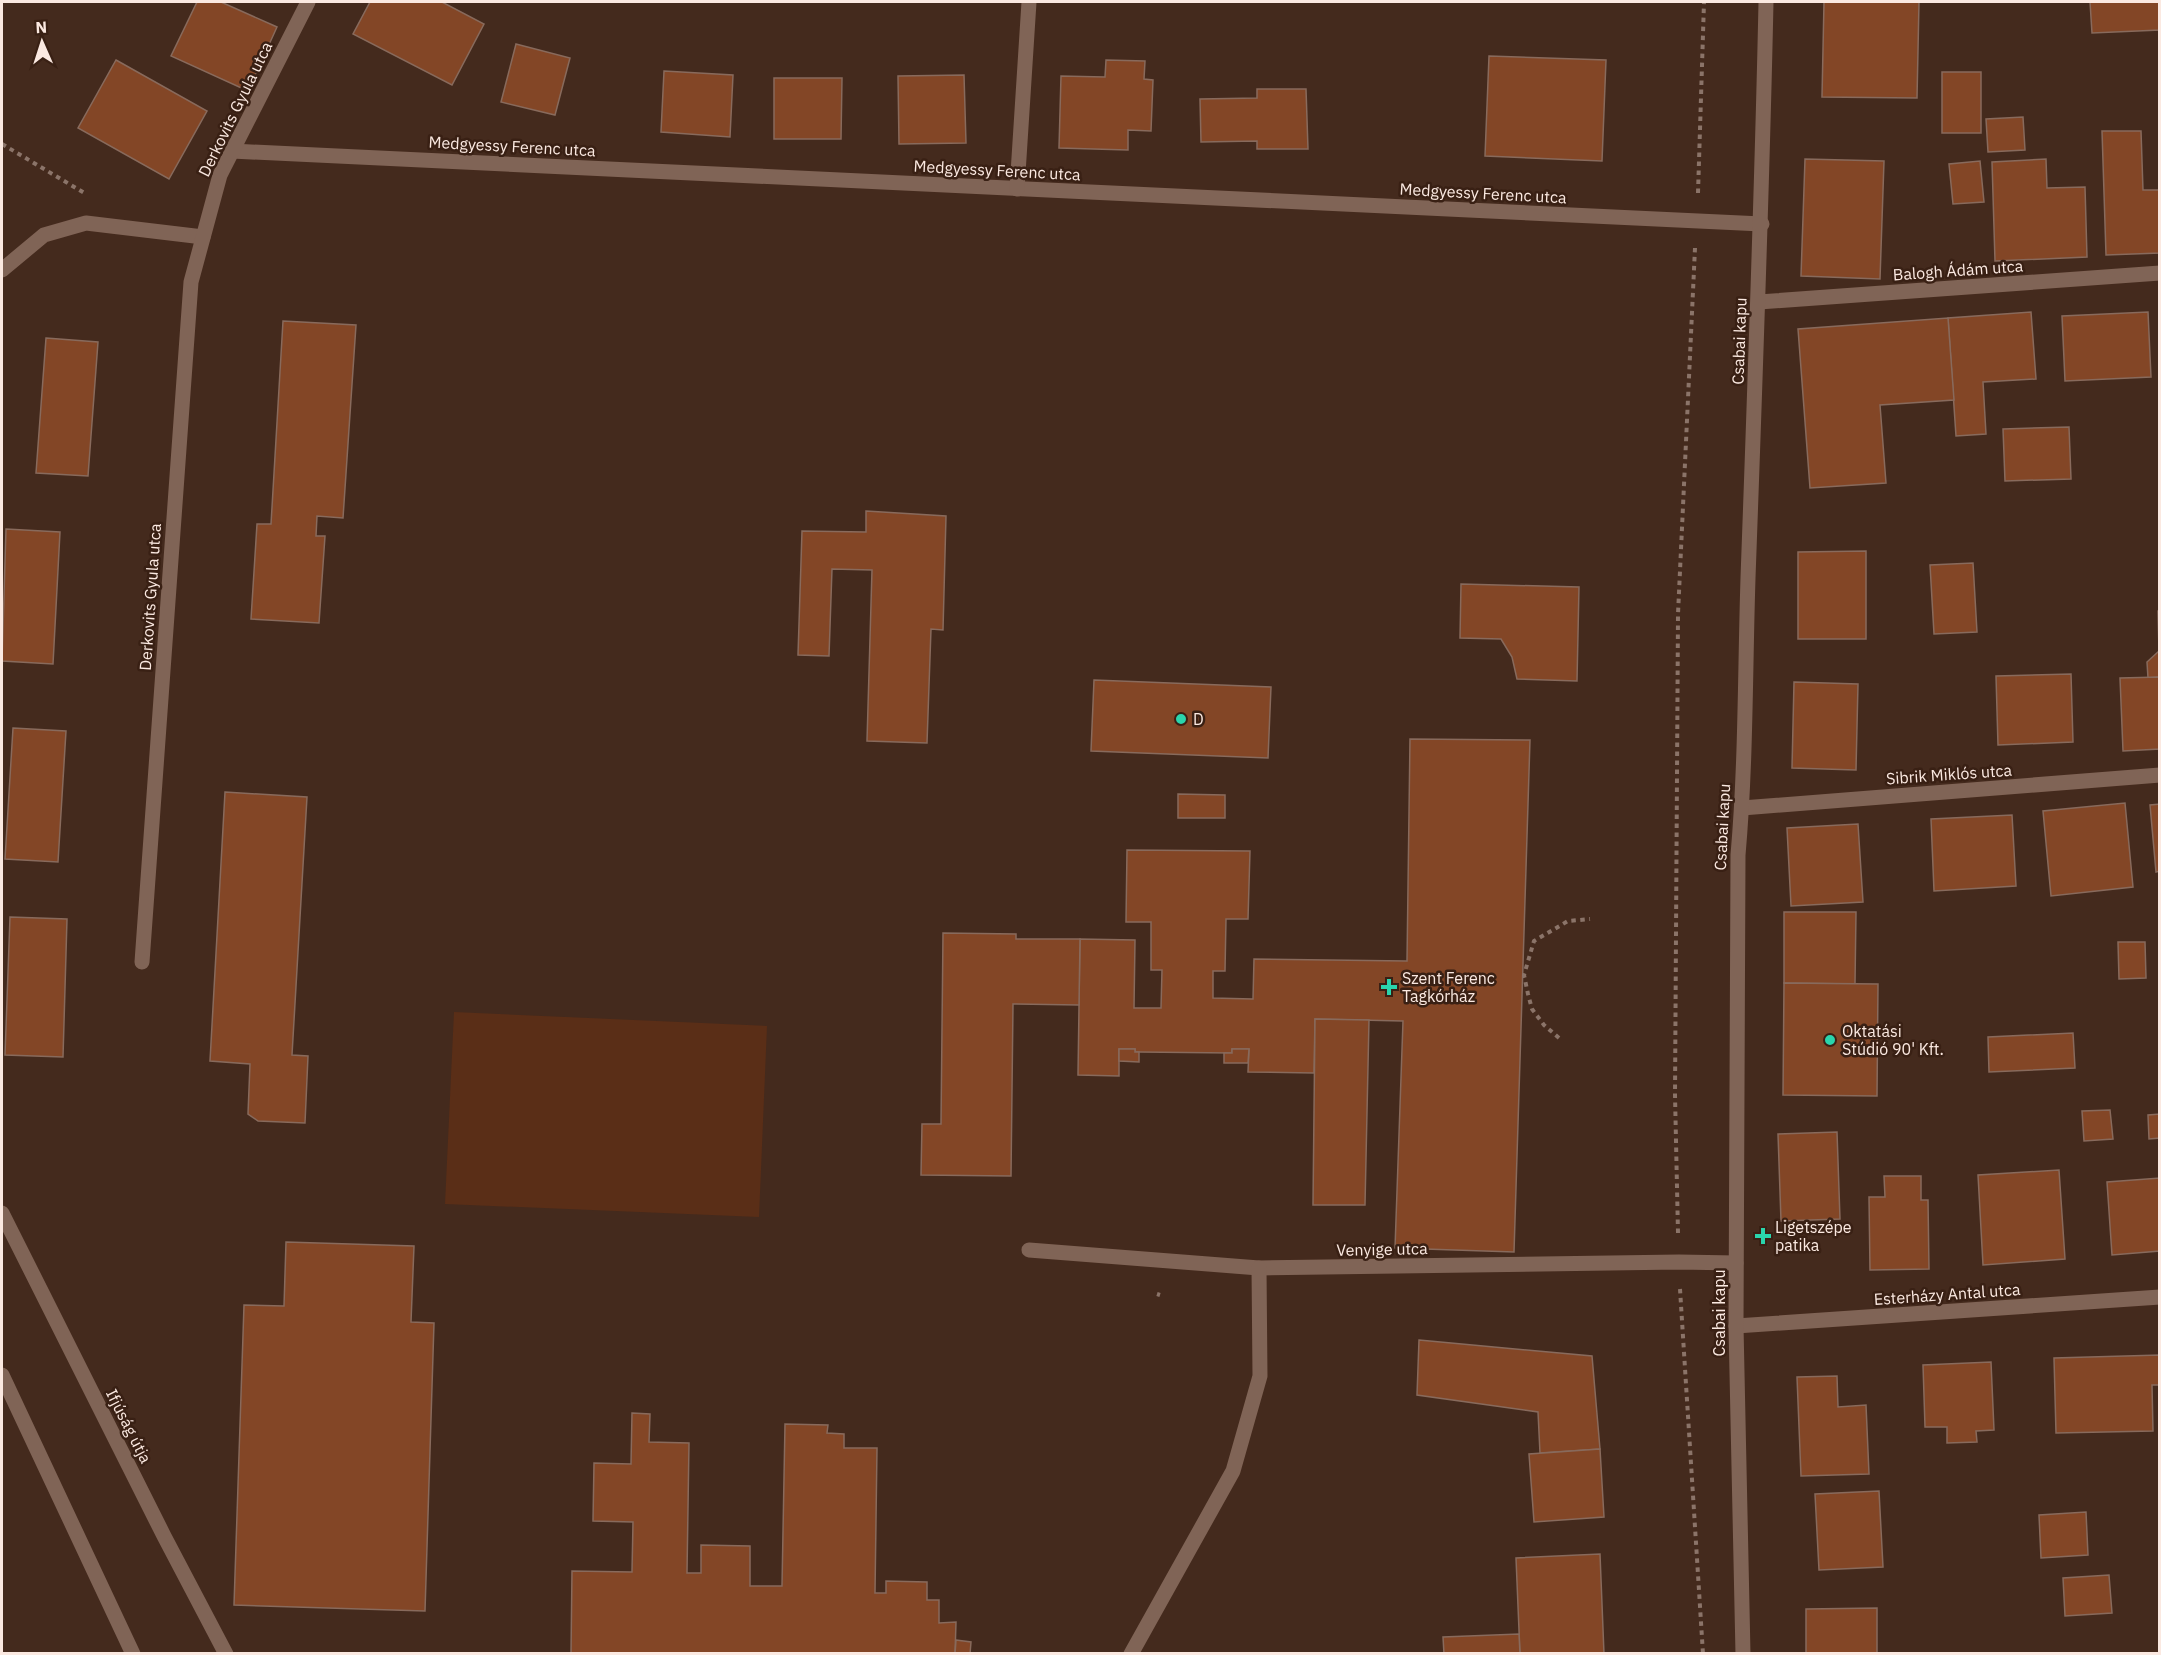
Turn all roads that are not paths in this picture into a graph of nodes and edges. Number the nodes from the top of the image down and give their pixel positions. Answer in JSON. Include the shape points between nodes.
{"nodes":[{"id":1,"x":308,"y":2,"type":"edge"},
{"id":2,"x":1029,"y":2,"type":"edge"},
{"id":3,"x":1766,"y":2,"type":"edge"},
{"id":4,"x":232,"y":151,"type":"junction"},
{"id":5,"x":1017,"y":189,"type":"junction"},
{"id":6,"x":1762,"y":224,"type":"junction"},
{"id":7,"x":203,"y":237,"type":"junction"},
{"id":8,"x":2,"y":270,"type":"edge"},
{"id":9,"x":2160,"y":273,"type":"edge"},
{"id":10,"x":1759,"y":302,"type":"junction"},
{"id":11,"x":2160,"y":776,"type":"edge"},
{"id":12,"x":1742,"y":808,"type":"junction"},
{"id":13,"x":142,"y":962,"type":"dead end"},
{"id":14,"x":2,"y":1213,"type":"edge"},
{"id":15,"x":1029,"y":1250,"type":"dead end"},
{"id":16,"x":1737,"y":1263,"type":"junction"},
{"id":17,"x":1259,"y":1268,"type":"junction"},
{"id":18,"x":2160,"y":1298,"type":"edge"},
{"id":19,"x":1736,"y":1326,"type":"junction"},
{"id":20,"x":2,"y":1375,"type":"edge"},
{"id":21,"x":133,"y":1653,"type":"edge"},
{"id":22,"x":226,"y":1653,"type":"edge"},
{"id":23,"x":1131,"y":1653,"type":"edge"},
{"id":24,"x":1743,"y":1653,"type":"edge"}],
"edges":[{"from":1,"to":4,"type":"street","name":"Derkovits Gyula utca"},
{"from":2,"to":5,"type":"street"},
{"from":3,"to":6,"type":"street","name":"Csabai kapu"},
{"from":4,"to":5,"type":"street","name":"Medgyessy Ferenc utca"},
{"from":4,"to":7,"type":"street","name":"Derkovits Gyula utca","via":[[220,175]]},
{"from":5,"to":6,"type":"street","name":"Medgyessy Ferenc utca"},
{"from":6,"to":10,"type":"street","name":"Csabai kapu"},
{"from":7,"to":8,"type":"street","via":[[86,222],[44,235]]},
{"from":7,"to":13,"type":"street","name":"Derkovits Gyula utca","via":[[191,282]]},
{"from":9,"to":10,"type":"street","name":"Balogh Ádám utca"},
{"from":10,"to":12,"type":"street","name":"Csabai kapu"},
{"from":11,"to":12,"type":"street","name":"Sibrik Miklós utca"},
{"from":12,"to":16,"type":"street","name":"Csabai kapu","via":[[1738,855]]},
{"from":14,"to":22,"type":"street","name":"Ifjúság útja"},
{"from":15,"to":17,"type":"street","name":"Venyige utca"},
{"from":16,"to":17,"type":"street","name":"Venyige utca"},
{"from":16,"to":19,"type":"street","name":"Csabai kapu"},
{"from":17,"to":23,"type":"street","via":[[1260,1376],[1233,1471]]},
{"from":18,"to":19,"type":"street","name":"Esterházy Antal utca"},
{"from":19,"to":24,"type":"street","name":"Csabai kapu"},
{"from":20,"to":21,"type":"street"}]}
